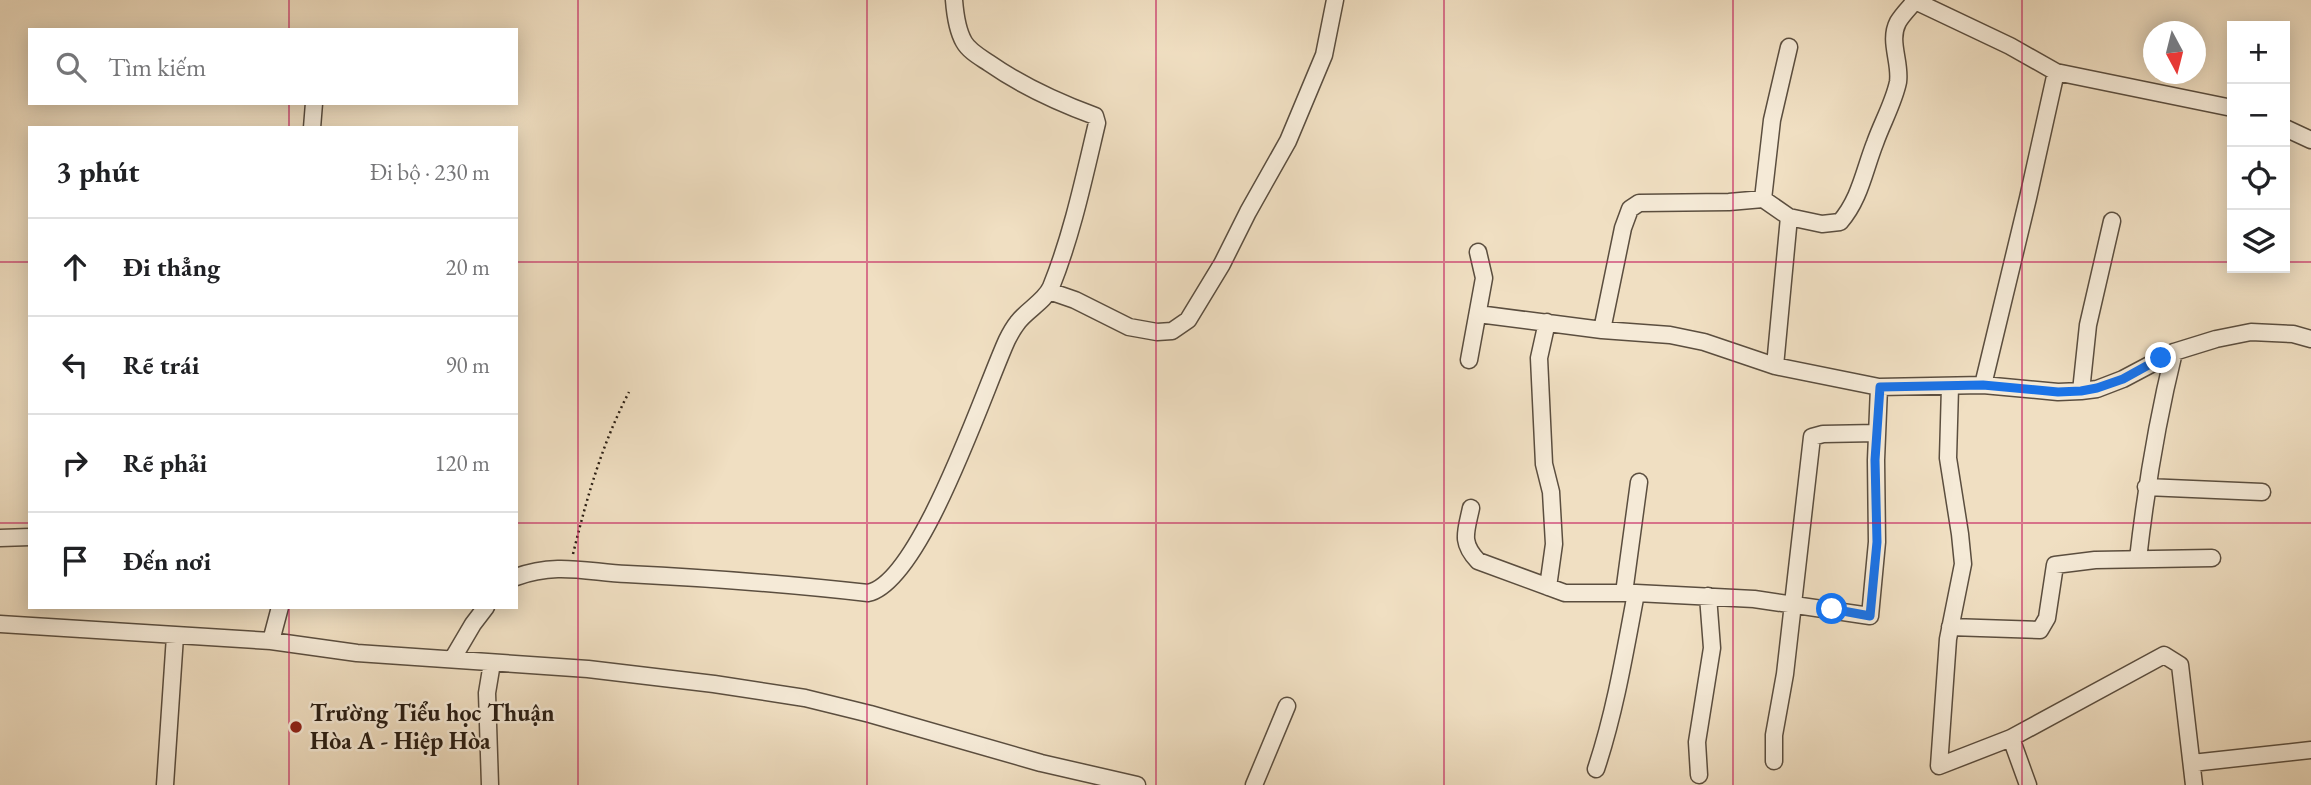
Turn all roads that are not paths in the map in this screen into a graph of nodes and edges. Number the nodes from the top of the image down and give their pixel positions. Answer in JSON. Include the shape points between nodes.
{"nodes":[{"id":1,"x":954,"y":0,"type":"edge"},
{"id":2,"x":1335,"y":0,"type":"edge"},
{"id":3,"x":1914,"y":0,"type":"edge"},
{"id":4,"x":1789,"y":47,"type":"dead end"},
{"id":5,"x":2056,"y":72,"type":"junction"},
{"id":6,"x":314,"y":105,"type":"edge"},
{"id":7,"x":2227,"y":107,"type":"edge"},
{"id":8,"x":312,"y":126,"type":"edge"},
{"id":9,"x":2290,"y":130,"type":"edge"},
{"id":10,"x":2311,"y":139,"type":"edge"},
{"id":11,"x":1763,"y":199,"type":"junction"},
{"id":12,"x":1789,"y":217,"type":"junction"},
{"id":13,"x":2112,"y":221,"type":"dead end"},
{"id":14,"x":1478,"y":252,"type":"dead end"},
{"id":15,"x":1049,"y":291,"type":"junction"},
{"id":16,"x":1478,"y":314,"type":"junction"},
{"id":17,"x":1547,"y":322,"type":"junction"},
{"id":18,"x":1602,"y":330,"type":"junction"},
{"id":19,"x":2311,"y":339,"type":"edge"},
{"id":20,"x":2174,"y":352,"type":"junction"},
{"id":21,"x":1469,"y":360,"type":"dead end"},
{"id":22,"x":1775,"y":366,"type":"junction"},
{"id":23,"x":1983,"y":385,"type":"junction"},
{"id":24,"x":1880,"y":387,"type":"junction"},
{"id":25,"x":1950,"y":387,"type":"junction"},
{"id":26,"x":2081,"y":391,"type":"junction"},
{"id":27,"x":1877,"y":433,"type":"junction"},
{"id":28,"x":1639,"y":482,"type":"dead end"},
{"id":29,"x":2146,"y":487,"type":"junction"},
{"id":30,"x":2262,"y":492,"type":"dead end"},
{"id":31,"x":1471,"y":508,"type":"dead end"},
{"id":32,"x":28,"y":537,"type":"edge"},
{"id":33,"x":0,"y":538,"type":"edge"},
{"id":34,"x":2212,"y":558,"type":"dead end"},
{"id":35,"x":2138,"y":559,"type":"junction"},
{"id":36,"x":518,"y":576,"type":"edge"},
{"id":37,"x":1548,"y":587,"type":"junction"},
{"id":38,"x":1630,"y":593,"type":"junction"},
{"id":39,"x":1708,"y":596,"type":"junction"},
{"id":40,"x":1794,"y":605,"type":"junction"},
{"id":41,"x":279,"y":609,"type":"edge"},
{"id":42,"x":484,"y":609,"type":"edge"},
{"id":43,"x":0,"y":624,"type":"edge"},
{"id":44,"x":1950,"y":627,"type":"junction"},
{"id":45,"x":175,"y":636,"type":"junction"},
{"id":46,"x":271,"y":641,"type":"junction"},
{"id":47,"x":453,"y":658,"type":"junction"},
{"id":48,"x":492,"y":663,"type":"junction"},
{"id":49,"x":1287,"y":706,"type":"dead end"},
{"id":50,"x":2011,"y":738,"type":"junction"},
{"id":51,"x":2311,"y":750,"type":"edge"},
{"id":52,"x":1774,"y":761,"type":"dead end"},
{"id":53,"x":2192,"y":763,"type":"junction"},
{"id":54,"x":1596,"y":769,"type":"dead end"},
{"id":55,"x":1699,"y":775,"type":"dead end"},
{"id":56,"x":165,"y":785,"type":"edge"},
{"id":57,"x":490,"y":785,"type":"edge"},
{"id":58,"x":1137,"y":785,"type":"edge"},
{"id":59,"x":1254,"y":785,"type":"edge"},
{"id":60,"x":2028,"y":785,"type":"edge"},
{"id":61,"x":2194,"y":785,"type":"edge"}],
"edges":[{"from":1,"to":15,"type":"street","via":[[964,42],[974,53],[1013,80],[1095,116],[1093,142]]},
{"from":2,"to":15,"type":"street","via":[[1324,55],[1289,141],[1188,320],[1172,331],[1129,327]]},
{"from":3,"to":5,"type":"street"},
{"from":3,"to":12,"type":"street","via":[[1894,35],[1897,85],[1850,211],[1840,222],[1822,224]]},
{"from":4,"to":11,"type":"street","via":[[1772,120]]},
{"from":5,"to":7,"type":"street"},
{"from":5,"to":23,"type":"street"},
{"from":6,"to":8,"type":"street"},
{"from":9,"to":10,"type":"street"},
{"from":11,"to":12,"type":"street"},
{"from":11,"to":18,"type":"street","via":[[1639,203],[1630,209]]},
{"from":12,"to":22,"type":"street"},
{"from":13,"to":26,"type":"street","via":[[2088,325]]},
{"from":14,"to":16,"type":"street","via":[[1484,278]]},
{"from":15,"to":36,"type":"street","via":[[1018,321],[1007,340],[929,522],[898,571],[876,591],[570,568]]},
{"from":16,"to":17,"type":"street"},
{"from":16,"to":21,"type":"street"},
{"from":17,"to":18,"type":"street"},
{"from":17,"to":37,"type":"street","via":[[1539,358],[1544,464],[1554,544]]},
{"from":18,"to":22,"type":"street","via":[[1704,342]]},
{"from":19,"to":20,"type":"street","via":[[2251,332]]},
{"from":20,"to":26,"type":"street","via":[[2123,379]]},
{"from":20,"to":29,"type":"street"},
{"from":22,"to":24,"type":"street"},
{"from":23,"to":25,"type":"street"},
{"from":23,"to":26,"type":"street"},
{"from":24,"to":25,"type":"street"},
{"from":24,"to":27,"type":"street"},
{"from":25,"to":44,"type":"street","via":[[1948,458],[1963,564]]},
{"from":27,"to":40,"type":"street","via":[[1812,437]]},
{"from":27,"to":40,"type":"street","via":[[1877,542],[1870,616]]},
{"from":28,"to":38,"type":"street"},
{"from":29,"to":30,"type":"street"},
{"from":29,"to":35,"type":"street"},
{"from":31,"to":37,"type":"street","via":[[1465,540],[1469,552],[1478,561]]},
{"from":32,"to":33,"type":"street"},
{"from":34,"to":35,"type":"street"},
{"from":35,"to":44,"type":"street","via":[[2055,565],[2047,618],[2040,630]]},
{"from":37,"to":38,"type":"street","via":[[1565,593]]},
{"from":38,"to":39,"type":"street"},
{"from":38,"to":54,"type":"street","via":[[1619,682]]},
{"from":39,"to":40,"type":"street"},
{"from":39,"to":55,"type":"street","via":[[1712,648],[1697,742]]},
{"from":40,"to":52,"type":"street"},
{"from":41,"to":46,"type":"street"},
{"from":42,"to":47,"type":"street"},
{"from":43,"to":45,"type":"street"},
{"from":44,"to":50,"type":"street","via":[[1938,766]]},
{"from":45,"to":46,"type":"street"},
{"from":45,"to":56,"type":"street"},
{"from":46,"to":47,"type":"street","via":[[357,653]]},
{"from":47,"to":48,"type":"street"},
{"from":48,"to":57,"type":"street","via":[[487,693]]},
{"from":48,"to":58,"type":"street","via":[[588,669],[805,698]]},
{"from":49,"to":59,"type":"street"},
{"from":50,"to":53,"type":"street","via":[[2164,655],[2180,665]]},
{"from":50,"to":60,"type":"street"},
{"from":51,"to":53,"type":"street"},
{"from":53,"to":61,"type":"street"}]}
